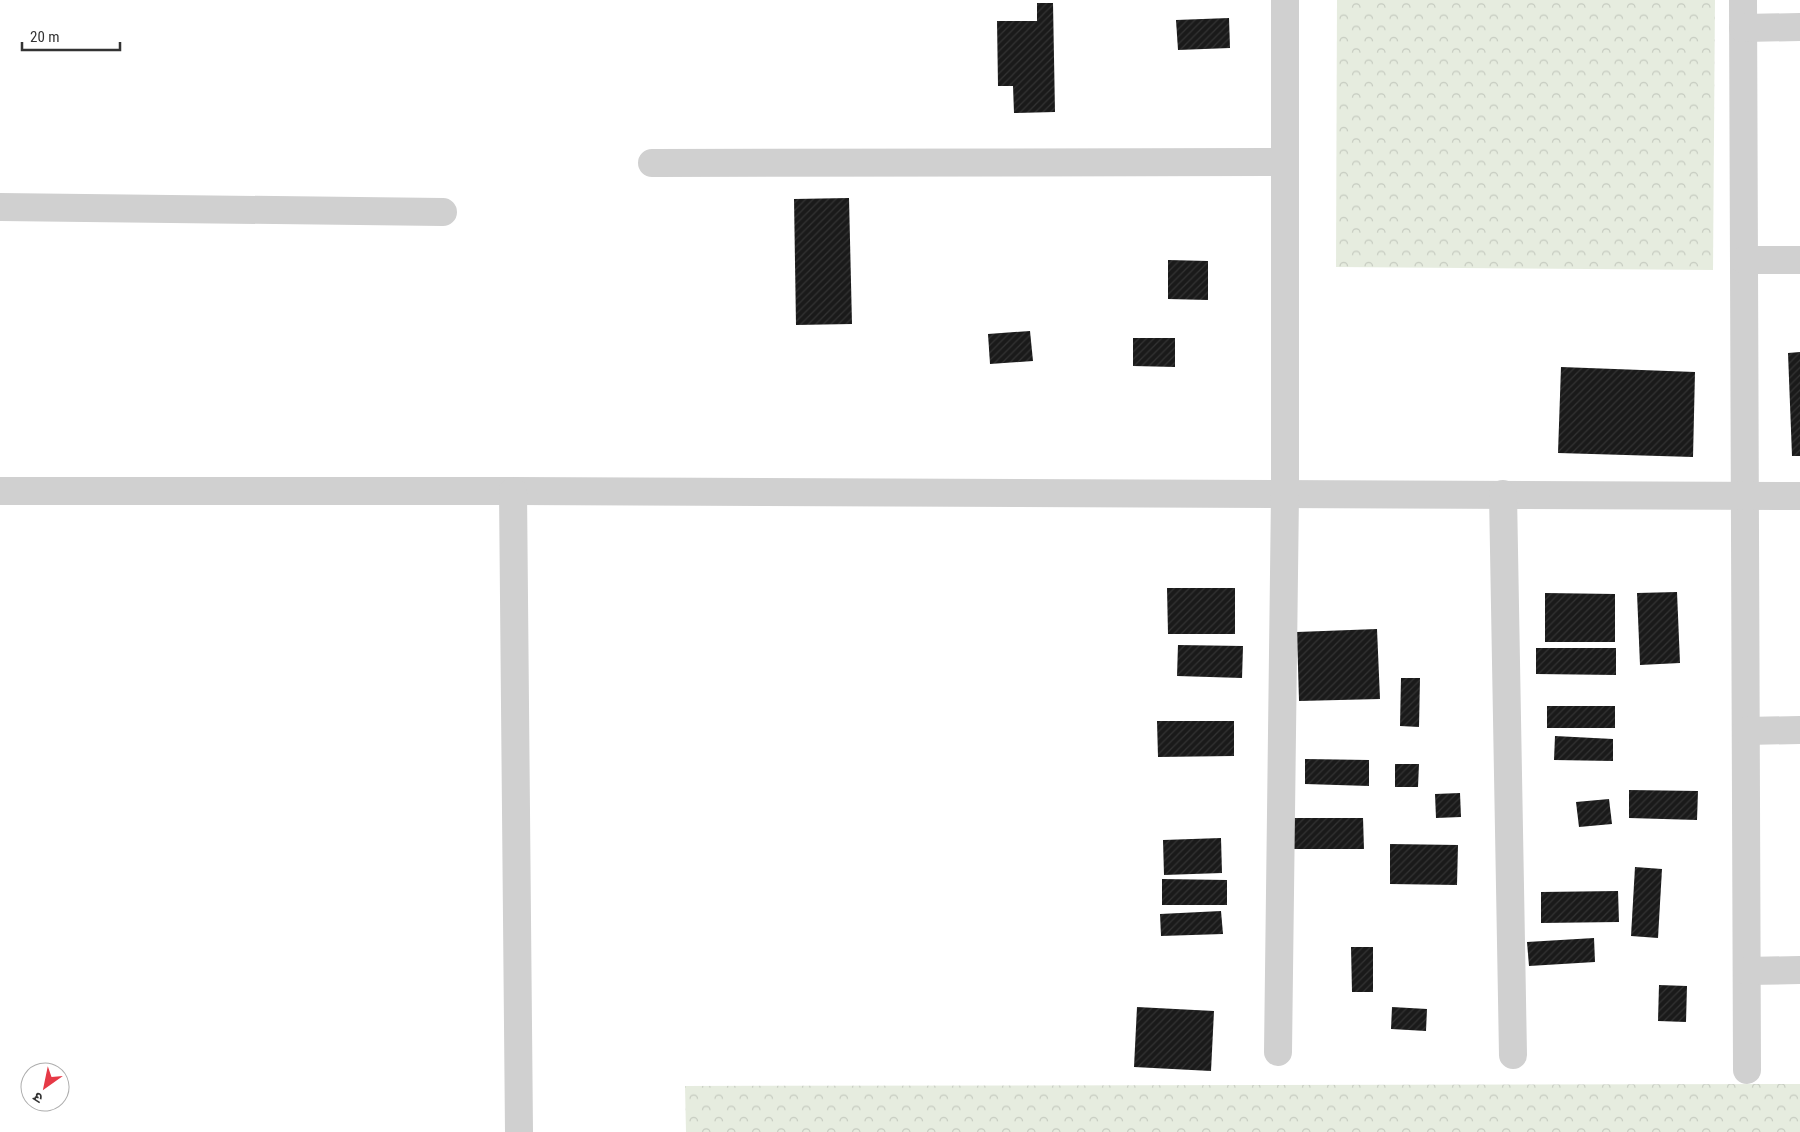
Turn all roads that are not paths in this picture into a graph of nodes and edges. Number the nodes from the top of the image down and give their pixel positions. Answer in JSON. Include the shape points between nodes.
{"nodes":[{"id":1,"x":1285,"y":0,"type":"edge"},
{"id":2,"x":1743,"y":0,"type":"edge"},
{"id":3,"x":1800,"y":27,"type":"edge"},
{"id":4,"x":1743,"y":28,"type":"junction"},
{"id":5,"x":1285,"y":162,"type":"junction"},
{"id":6,"x":652,"y":163,"type":"dead end"},
{"id":7,"x":0,"y":208,"type":"edge"},
{"id":8,"x":443,"y":212,"type":"dead end"},
{"id":9,"x":1744,"y":260,"type":"junction"},
{"id":10,"x":1800,"y":260,"type":"edge"},
{"id":11,"x":0,"y":491,"type":"edge"},
{"id":12,"x":513,"y":491,"type":"junction"},
{"id":13,"x":1285,"y":494,"type":"junction"},
{"id":14,"x":1503,"y":494,"type":"junction"},
{"id":15,"x":1745,"y":496,"type":"junction"},
{"id":16,"x":1800,"y":496,"type":"edge"},
{"id":17,"x":1800,"y":730,"type":"edge"},
{"id":18,"x":1746,"y":731,"type":"junction"},
{"id":19,"x":1746,"y":970,"type":"junction"},
{"id":20,"x":1800,"y":970,"type":"edge"},
{"id":21,"x":1278,"y":1052,"type":"dead end"},
{"id":22,"x":1513,"y":1054,"type":"dead end"},
{"id":23,"x":1747,"y":1070,"type":"dead end"},
{"id":24,"x":519,"y":1132,"type":"edge"}],
"edges":[{"from":1,"to":5,"type":"street"},
{"from":2,"to":4,"type":"street"},
{"from":3,"to":4,"type":"street"},
{"from":4,"to":9,"type":"street"},
{"from":5,"to":6,"type":"street"},
{"from":5,"to":13,"type":"street"},
{"from":7,"to":8,"type":"street"},
{"from":9,"to":10,"type":"street"},
{"from":9,"to":15,"type":"street"},
{"from":11,"to":12,"type":"street"},
{"from":12,"to":13,"type":"street"},
{"from":12,"to":24,"type":"street"},
{"from":13,"to":14,"type":"street"},
{"from":13,"to":21,"type":"street"},
{"from":14,"to":15,"type":"street"},
{"from":14,"to":22,"type":"street"},
{"from":15,"to":16,"type":"street"},
{"from":15,"to":18,"type":"street"},
{"from":17,"to":18,"type":"street"},
{"from":18,"to":19,"type":"street"},
{"from":19,"to":20,"type":"street"},
{"from":19,"to":23,"type":"street"}]}
